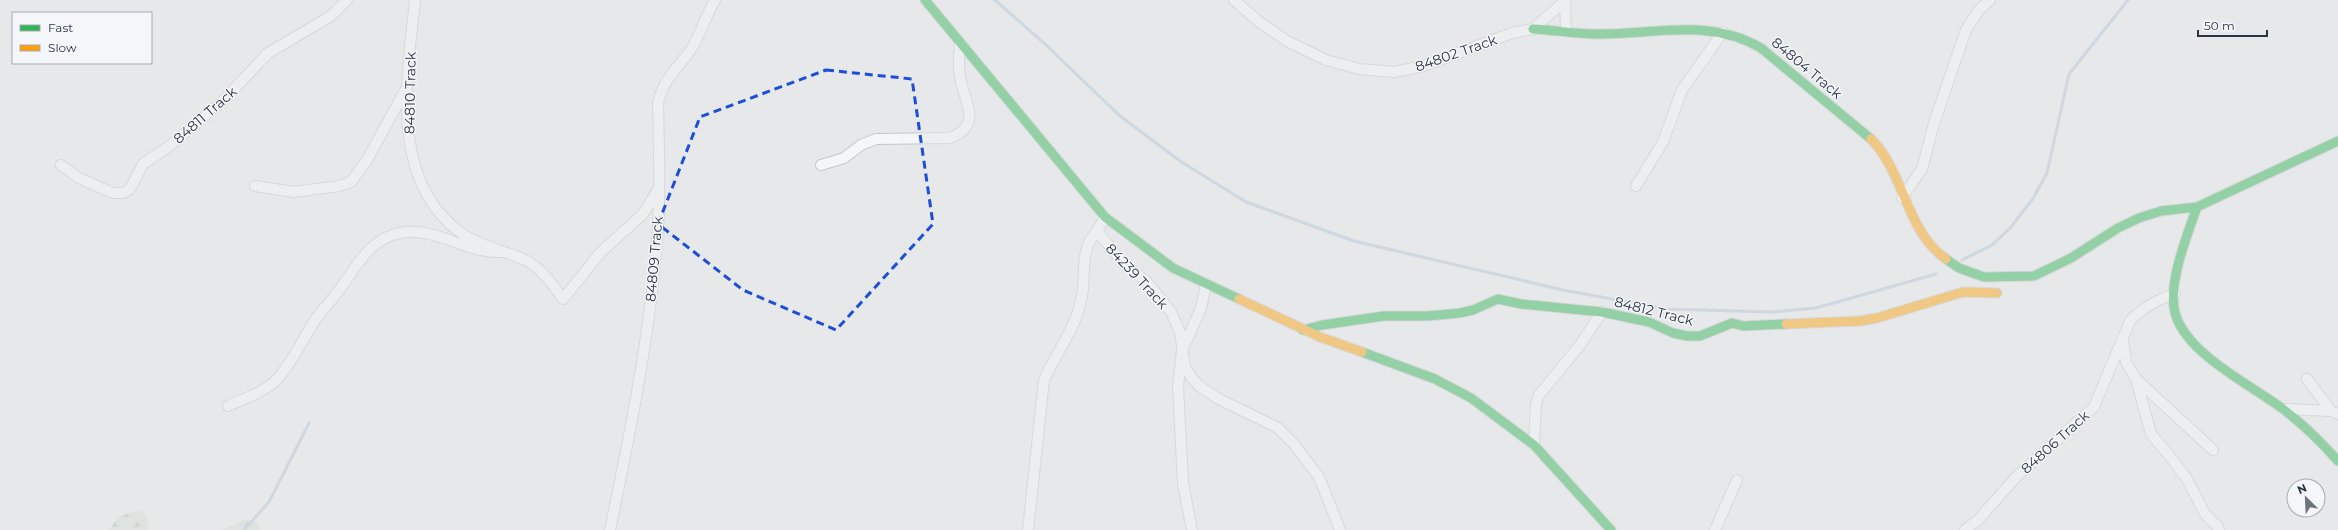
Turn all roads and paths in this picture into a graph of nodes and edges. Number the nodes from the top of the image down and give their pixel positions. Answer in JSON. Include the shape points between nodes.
{"nodes":[{"id":1,"x":347,"y":0,"type":"edge"},
{"id":2,"x":415,"y":0,"type":"edge"},
{"id":3,"x":715,"y":0,"type":"edge"},
{"id":4,"x":925,"y":0,"type":"edge"},
{"id":5,"x":1234,"y":0,"type":"edge"},
{"id":6,"x":1566,"y":0,"type":"edge"},
{"id":7,"x":1984,"y":0,"type":"edge"},
{"id":8,"x":1990,"y":0,"type":"edge"},
{"id":9,"x":1979,"y":10,"type":"junction"},
{"id":10,"x":1533,"y":29,"type":"junction"},
{"id":11,"x":1566,"y":30,"type":"junction"},
{"id":12,"x":1723,"y":32,"type":"junction"},
{"id":13,"x":960,"y":44,"type":"junction"},
{"id":14,"x":407,"y":87,"type":"junction"},
{"id":15,"x":2338,"y":141,"type":"edge"},
{"id":16,"x":61,"y":165,"type":"dead end"},
{"id":17,"x":821,"y":165,"type":"dead end"},
{"id":18,"x":255,"y":186,"type":"dead end"},
{"id":19,"x":1636,"y":186,"type":"dead end"},
{"id":20,"x":659,"y":188,"type":"junction"},
{"id":21,"x":1902,"y":198,"type":"junction"},
{"id":22,"x":2197,"y":207,"type":"junction"},
{"id":23,"x":1105,"y":217,"type":"junction"},
{"id":24,"x":1098,"y":230,"type":"junction"},
{"id":25,"x":502,"y":252,"type":"junction"},
{"id":26,"x":1206,"y":284,"type":"junction"},
{"id":27,"x":1997,"y":293,"type":"dead end"},
{"id":28,"x":2176,"y":294,"type":"junction"},
{"id":29,"x":1602,"y":312,"type":"junction"},
{"id":30,"x":1303,"y":330,"type":"junction"},
{"id":31,"x":2123,"y":337,"type":"junction"},
{"id":32,"x":1182,"y":351,"type":"junction"},
{"id":33,"x":2136,"y":379,"type":"junction"},
{"id":34,"x":2307,"y":379,"type":"dead end"},
{"id":35,"x":228,"y":406,"type":"dead end"},
{"id":36,"x":2284,"y":409,"type":"junction"},
{"id":37,"x":2334,"y":412,"type":"edge"},
{"id":38,"x":1534,"y":445,"type":"junction"},
{"id":39,"x":2213,"y":450,"type":"dead end"},
{"id":40,"x":2338,"y":461,"type":"edge"},
{"id":41,"x":1737,"y":480,"type":"dead end"},
{"id":42,"x":2219,"y":529,"type":"edge"},
{"id":43,"x":610,"y":530,"type":"edge"},
{"id":44,"x":1028,"y":530,"type":"edge"},
{"id":45,"x":1192,"y":530,"type":"edge"},
{"id":46,"x":1340,"y":530,"type":"edge"},
{"id":47,"x":1611,"y":530,"type":"edge"},
{"id":48,"x":1715,"y":530,"type":"edge"},
{"id":49,"x":1965,"y":530,"type":"edge"}],
"edges":[{"from":1,"to":16,"type":"street","name":"84811 Track","via":[[331,16],[268,54],[223,101],[182,136],[143,164],[130,189],[119,193],[106,190],[79,178]]},
{"from":2,"to":14,"type":"street","name":"84810 Track"},
{"from":3,"to":20,"type":"street","name":"84809 Track","via":[[691,49],[661,90],[658,103]]},
{"from":4,"to":13,"type":"street"},
{"from":5,"to":10,"type":"street","name":"84802 Track","via":[[1287,41],[1326,60],[1359,69],[1394,72],[1423,66],[1512,33]]},
{"from":6,"to":10,"type":"street"},
{"from":6,"to":11,"type":"street"},
{"from":7,"to":9,"type":"street"},
{"from":8,"to":9,"type":"street"},
{"from":9,"to":21,"type":"street","via":[[1966,30],[1934,123],[1922,169]]},
{"from":10,"to":11,"type":"street","name":"84804 Track"},
{"from":11,"to":12,"type":"street","name":"84804 Track","via":[[1596,34],[1658,33],[1684,29]]},
{"from":12,"to":19,"type":"street","via":[[1682,90],[1663,142]]},
{"from":12,"to":21,"type":"street","name":"84804 Track","via":[[1746,39],[1761,48],[1863,130],[1882,150]]},
{"from":13,"to":17,"type":"street","via":[[958,63],[970,112],[968,124],[959,134],[943,139],[876,139],[861,145],[844,158]]},
{"from":13,"to":23,"type":"street"},
{"from":14,"to":18,"type":"street","via":[[367,160],[351,182],[294,192]]},
{"from":14,"to":25,"type":"street","name":"84810 Track","via":[[408,136],[424,189],[439,213],[464,235]]},
{"from":15,"to":22,"type":"street"},
{"from":20,"to":25,"type":"street","name":"84810 Track","via":[[643,214],[601,252],[563,299],[541,271],[524,260]]},
{"from":20,"to":43,"type":"street","name":"84809 Track","via":[[656,250],[646,337]]},
{"from":21,"to":22,"type":"street","name":"84804 Track","via":[[1917,226],[1936,252],[1959,268],[1984,277],[2034,276],[2066,261],[2118,228],[2139,218],[2161,211]]},
{"from":22,"to":28,"type":"street","via":[[2187,234]]},
{"from":23,"to":24,"type":"street","name":"84239 Track"},
{"from":23,"to":26,"type":"street","via":[[1174,268]]},
{"from":24,"to":32,"type":"street","name":"84239 Track","via":[[1126,266],[1146,281],[1171,312],[1180,332]]},
{"from":24,"to":44,"type":"street","via":[[1086,249],[1083,290],[1076,321],[1044,380]]},
{"from":25,"to":35,"type":"street","via":[[484,252],[424,232],[400,233],[379,241],[361,257],[316,319],[277,380]]},
{"from":26,"to":30,"type":"street"},
{"from":26,"to":32,"type":"street","via":[[1201,308]]},
{"from":27,"to":29,"type":"street","name":"84812 Track","via":[[1963,292],[1860,321],[1743,326],[1732,323],[1700,336],[1673,333],[1649,322]]},
{"from":28,"to":31,"type":"street","name":"84806 Track","via":[[2160,298],[2139,312],[2130,321]]},
{"from":28,"to":36,"type":"street","via":[[2176,316],[2186,333],[2214,362]]},
{"from":29,"to":30,"type":"street","name":"84812 Track","via":[[1498,299],[1460,313],[1384,316]]},
{"from":29,"to":38,"type":"street","via":[[1580,345],[1539,395],[1535,410]]},
{"from":30,"to":38,"type":"street","via":[[1351,350],[1435,379],[1471,398]]},
{"from":31,"to":33,"type":"street","via":[[2126,362]]},
{"from":31,"to":49,"type":"street","name":"84806 Track","via":[[2094,407],[2030,463],[1978,520]]},
{"from":32,"to":45,"type":"street","via":[[1178,411],[1183,483]]},
{"from":32,"to":46,"type":"street","name":"84239 Track","via":[[1185,366],[1198,384],[1217,398],[1278,428],[1307,460],[1319,477]]},
{"from":33,"to":39,"type":"street"},
{"from":33,"to":42,"type":"street","via":[[2151,434],[2187,479],[2205,514]]},
{"from":34,"to":37,"type":"street"},
{"from":36,"to":37,"type":"street"},
{"from":36,"to":40,"type":"street"},
{"from":38,"to":47,"type":"street"},
{"from":41,"to":48,"type":"street"}]}
